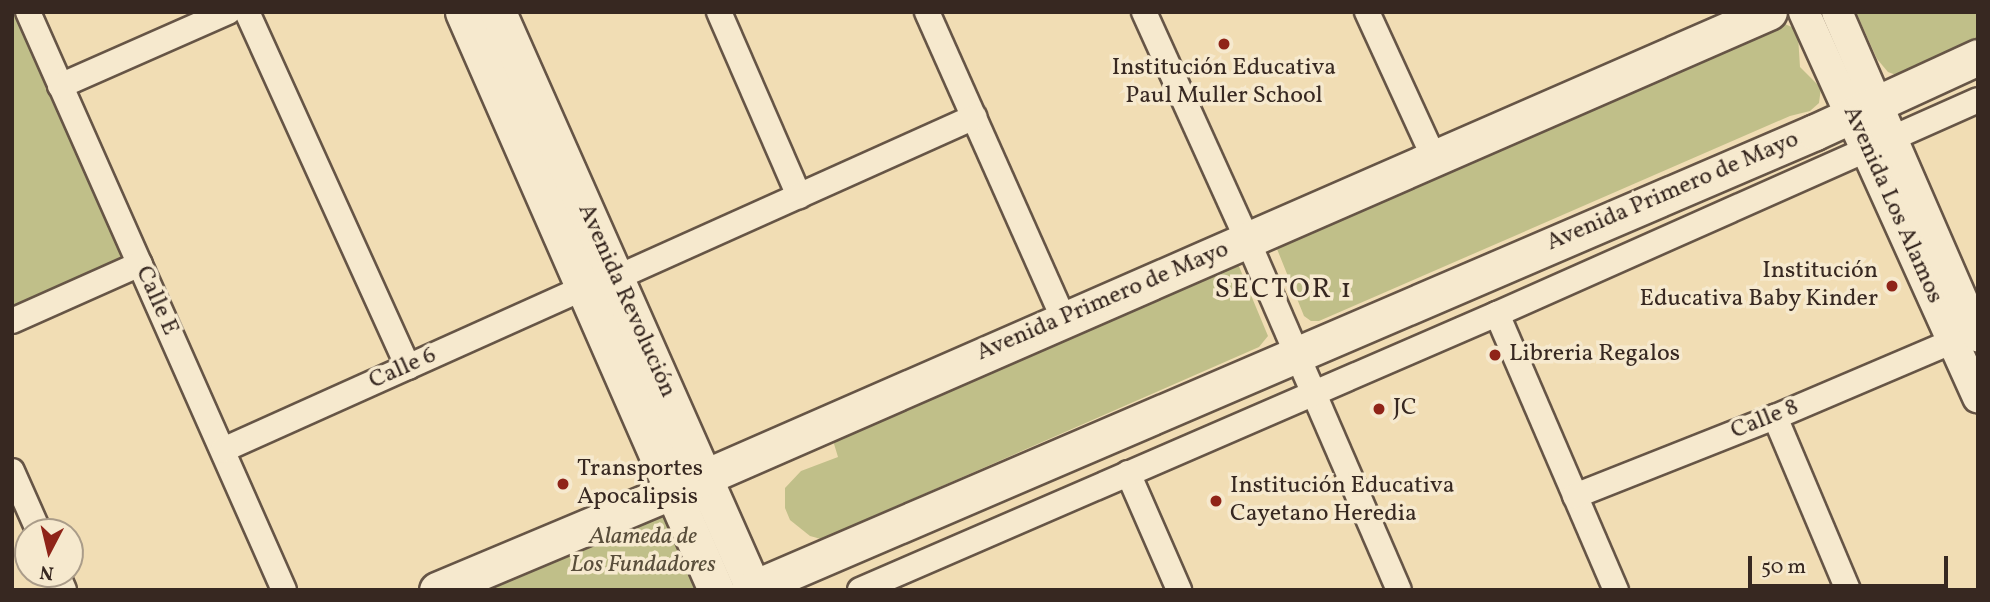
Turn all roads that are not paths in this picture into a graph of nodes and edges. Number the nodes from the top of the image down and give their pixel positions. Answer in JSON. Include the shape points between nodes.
{"nodes":[{"id":1,"x":28,"y":12,"type":"edge"},
{"id":2,"x":228,"y":12,"type":"edge"},
{"id":3,"x":247,"y":12,"type":"edge"},
{"id":4,"x":463,"y":12,"type":"edge"},
{"id":5,"x":498,"y":12,"type":"edge"},
{"id":6,"x":719,"y":12,"type":"edge"},
{"id":7,"x":927,"y":12,"type":"edge"},
{"id":8,"x":1144,"y":12,"type":"edge"},
{"id":9,"x":1367,"y":12,"type":"edge"},
{"id":10,"x":1769,"y":12,"type":"edge"},
{"id":11,"x":1804,"y":12,"type":"edge"},
{"id":12,"x":1837,"y":12,"type":"edge"},
{"id":13,"x":1978,"y":57,"type":"edge"},
{"id":14,"x":60,"y":86,"type":"junction"},
{"id":15,"x":1978,"y":100,"type":"edge"},
{"id":16,"x":1863,"y":108,"type":"junction"},
{"id":17,"x":974,"y":117,"type":"junction"},
{"id":18,"x":1879,"y":143,"type":"junction"},
{"id":19,"x":1434,"y":158,"type":"junction"},
{"id":20,"x":799,"y":196,"type":"junction"},
{"id":21,"x":1247,"y":239,"type":"junction"},
{"id":22,"x":140,"y":264,"type":"junction"},
{"id":23,"x":600,"y":283,"type":"junction"},
{"id":24,"x":1497,"y":314,"type":"junction"},
{"id":25,"x":1063,"y":318,"type":"junction"},
{"id":26,"x":12,"y":321,"type":"edge"},
{"id":27,"x":1970,"y":332,"type":"edge"},
{"id":28,"x":1296,"y":354,"type":"junction"},
{"id":29,"x":408,"y":367,"type":"junction"},
{"id":30,"x":1314,"y":394,"type":"junction"},
{"id":31,"x":1978,"y":398,"type":"edge"},
{"id":32,"x":1774,"y":417,"type":"junction"},
{"id":33,"x":223,"y":450,"type":"junction"},
{"id":34,"x":12,"y":471,"type":"edge"},
{"id":35,"x":1128,"y":473,"type":"junction"},
{"id":36,"x":704,"y":477,"type":"junction"},
{"id":37,"x":673,"y":491,"type":"junction"},
{"id":38,"x":1575,"y":496,"type":"junction"},
{"id":39,"x":33,"y":518,"type":"edge"},
{"id":40,"x":752,"y":589,"type":"edge"},
{"id":41,"x":284,"y":590,"type":"edge"},
{"id":42,"x":436,"y":590,"type":"edge"},
{"id":43,"x":716,"y":590,"type":"edge"},
{"id":44,"x":860,"y":590,"type":"edge"},
{"id":45,"x":1179,"y":590,"type":"edge"},
{"id":46,"x":1399,"y":590,"type":"edge"},
{"id":47,"x":1616,"y":590,"type":"edge"},
{"id":48,"x":1848,"y":590,"type":"edge"}],
"edges":[{"from":1,"to":14,"type":"street","name":"Calle E"},
{"from":2,"to":14,"type":"street"},
{"from":3,"to":29,"type":"street"},
{"from":4,"to":23,"type":"main road","name":"Avenida Revolución"},
{"from":5,"to":23,"type":"main road","name":"Avenida Revolución"},
{"from":6,"to":20,"type":"street"},
{"from":7,"to":17,"type":"street"},
{"from":8,"to":21,"type":"street"},
{"from":9,"to":19,"type":"street"},
{"from":10,"to":19,"type":"main road","name":"Avenida Primero de Mayo"},
{"from":11,"to":16,"type":"street","name":"Avenida Los Alamos"},
{"from":12,"to":16,"type":"street","name":"Avenida Los Alamos"},
{"from":13,"to":16,"type":"main road","name":"Avenida Primero de Mayo"},
{"from":14,"to":22,"type":"street","name":"Calle E"},
{"from":15,"to":18,"type":"street","name":"Avenida Primero de Mayo"},
{"from":16,"to":18,"type":"street","name":"Avenida Los Alamos"},
{"from":16,"to":28,"type":"main road","name":"Avenida Primero de Mayo"},
{"from":17,"to":20,"type":"street","name":"Calle 6"},
{"from":17,"to":25,"type":"street"},
{"from":18,"to":24,"type":"street","name":"Avenida Primero de Mayo"},
{"from":18,"to":27,"type":"street","name":"Avenida Los Alamos"},
{"from":19,"to":21,"type":"main road","name":"Avenida Primero de Mayo"},
{"from":20,"to":23,"type":"street","name":"Calle 6"},
{"from":21,"to":25,"type":"main road","name":"Avenida Primero de Mayo"},
{"from":21,"to":28,"type":"street"},
{"from":22,"to":26,"type":"street"},
{"from":22,"to":33,"type":"street","name":"Calle E"},
{"from":23,"to":29,"type":"street","name":"Calle 6"},
{"from":23,"to":36,"type":"main road","name":"Avenida Revolución"},
{"from":23,"to":37,"type":"main road","name":"Avenida Revolución"},
{"from":24,"to":30,"type":"street","name":"Avenida Primero de Mayo"},
{"from":24,"to":38,"type":"street"},
{"from":25,"to":36,"type":"main road","name":"Avenida Primero de Mayo"},
{"from":27,"to":31,"type":"street","name":"Avenida Los Alamos"},
{"from":27,"to":32,"type":"street","name":"Calle 8"},
{"from":28,"to":30,"type":"street"},
{"from":28,"to":40,"type":"main road","name":"Avenida Primero de Mayo"},
{"from":29,"to":33,"type":"street","name":"Calle 6"},
{"from":30,"to":35,"type":"street","name":"Avenida Primero de Mayo"},
{"from":30,"to":46,"type":"street"},
{"from":32,"to":38,"type":"street","name":"Calle 8"},
{"from":32,"to":48,"type":"street"},
{"from":33,"to":41,"type":"street","name":"Calle E"},
{"from":34,"to":39,"type":"street"},
{"from":35,"to":44,"type":"street","name":"Avenida Primero de Mayo"},
{"from":35,"to":45,"type":"street"},
{"from":36,"to":37,"type":"main road","name":"Avenida Primero de Mayo"},
{"from":36,"to":40,"type":"main road","name":"Avenida Revolución"},
{"from":37,"to":42,"type":"main road","name":"Avenida Primero de Mayo"},
{"from":37,"to":43,"type":"main road","name":"Avenida Revolución"},
{"from":38,"to":47,"type":"street"}]}
